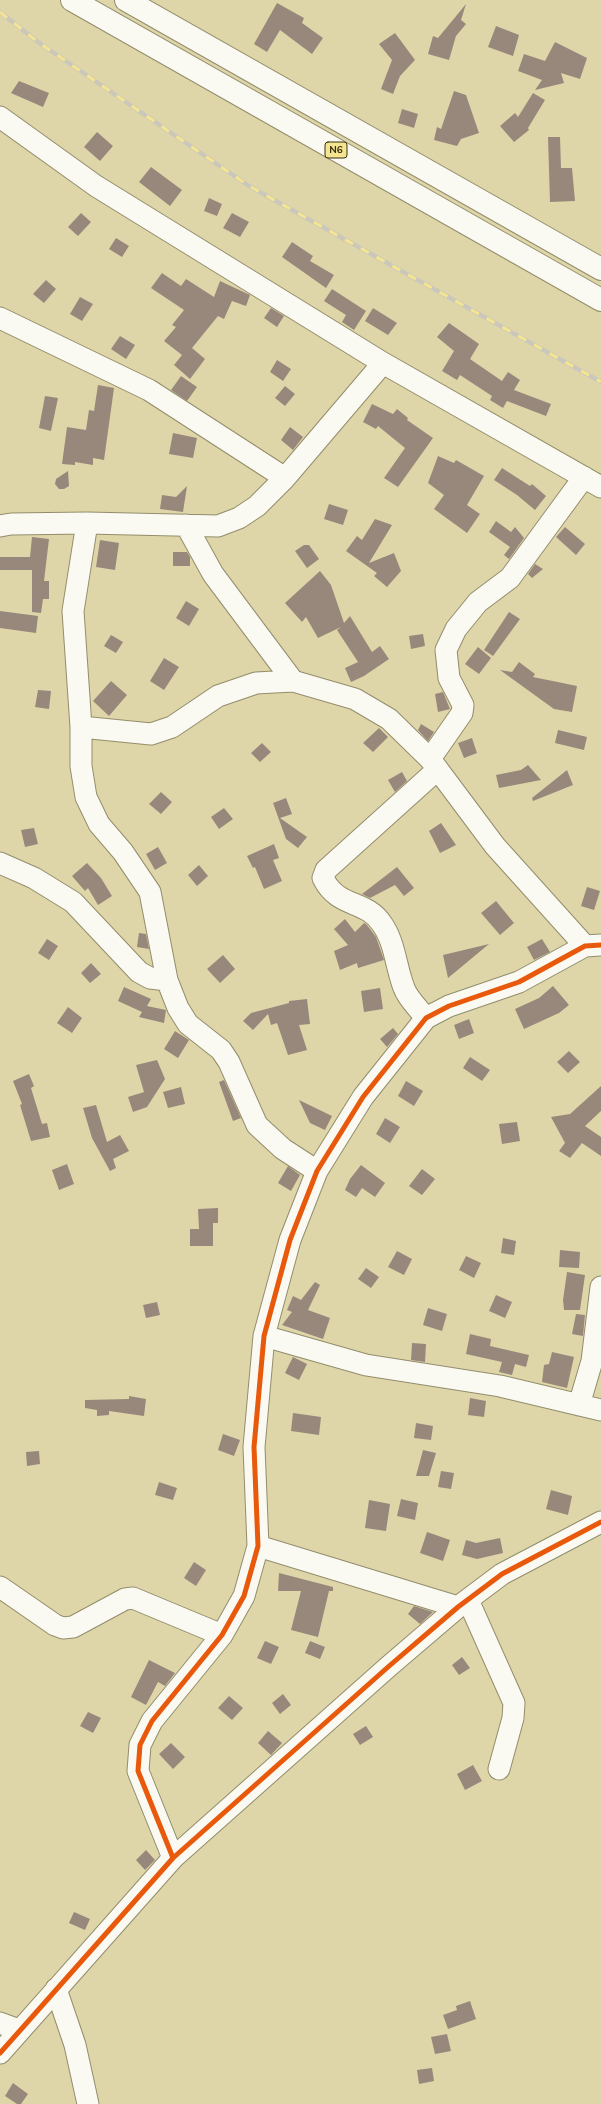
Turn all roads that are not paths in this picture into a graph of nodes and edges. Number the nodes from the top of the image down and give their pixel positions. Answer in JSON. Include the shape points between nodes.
{"nodes":[{"id":1,"x":72,"y":0,"type":"edge"},
{"id":2,"x":126,"y":0,"type":"edge"},
{"id":3,"x":0,"y":117,"type":"edge"},
{"id":4,"x":601,"y":269,"type":"edge"},
{"id":5,"x":601,"y":300,"type":"edge"},
{"id":6,"x":0,"y":318,"type":"edge"},
{"id":7,"x":383,"y":363,"type":"junction"},
{"id":8,"x":285,"y":478,"type":"junction"},
{"id":9,"x":592,"y":482,"type":"edge"},
{"id":10,"x":87,"y":523,"type":"junction"},
{"id":11,"x":186,"y":525,"type":"junction"},
{"id":12,"x":0,"y":526,"type":"edge"},
{"id":13,"x":293,"y":681,"type":"junction"},
{"id":14,"x":81,"y":727,"type":"junction"},
{"id":15,"x":433,"y":764,"type":"junction"},
{"id":16,"x":0,"y":863,"type":"edge"},
{"id":17,"x":593,"y":945,"type":"edge"},
{"id":18,"x":167,"y":980,"type":"junction"},
{"id":19,"x":426,"y":1018,"type":"junction"},
{"id":20,"x":317,"y":1171,"type":"junction"},
{"id":21,"x":601,"y":1287,"type":"edge"},
{"id":22,"x":264,"y":1336,"type":"junction"},
{"id":23,"x":579,"y":1405,"type":"junction"},
{"id":24,"x":601,"y":1410,"type":"edge"},
{"id":25,"x":601,"y":1522,"type":"edge"},
{"id":26,"x":258,"y":1546,"type":"junction"},
{"id":27,"x":0,"y":1587,"type":"edge"},
{"id":28,"x":463,"y":1603,"type":"junction"},
{"id":29,"x":222,"y":1635,"type":"junction"},
{"id":30,"x":499,"y":1769,"type":"dead end"},
{"id":31,"x":173,"y":1858,"type":"junction"},
{"id":32,"x":56,"y":1989,"type":"junction"},
{"id":33,"x":0,"y":2023,"type":"edge"},
{"id":34,"x":20,"y":2030,"type":"junction"},
{"id":35,"x":0,"y":2053,"type":"edge"},
{"id":36,"x":88,"y":2104,"type":"edge"}],
"edges":[{"from":1,"to":5,"type":"highway","number":"N6"},
{"from":2,"to":4,"type":"highway","number":"N6"},
{"from":3,"to":7,"type":"street","via":[[96,186]]},
{"from":6,"to":8,"type":"street","via":[[149,390]]},
{"from":7,"to":8,"type":"street"},
{"from":7,"to":9,"type":"street"},
{"from":8,"to":11,"type":"street","via":[[257,506],[239,518],[218,526]]},
{"from":9,"to":15,"type":"street","via":[[510,578],[478,602],[456,629],[446,650],[449,678],[463,706],[462,713]]},
{"from":10,"to":11,"type":"street"},
{"from":10,"to":12,"type":"street"},
{"from":10,"to":14,"type":"street","via":[[73,611]]},
{"from":11,"to":13,"type":"street","via":[[213,574]]},
{"from":13,"to":14,"type":"street","via":[[256,683],[218,696],[172,727],[152,734]]},
{"from":13,"to":15,"type":"street","via":[[355,699],[389,719]]},
{"from":14,"to":18,"type":"street","via":[[81,766],[86,797],[99,824],[123,852],[150,892]]},
{"from":15,"to":17,"type":"street","via":[[495,846]]},
{"from":15,"to":19,"type":"street","via":[[326,870],[323,878],[334,894],[370,911],[382,924],[404,989]]},
{"from":16,"to":18,"type":"street","via":[[34,878],[73,902],[139,972],[150,978]]},
{"from":17,"to":19,"type":"street","via":[[519,982],[449,1006]]},
{"from":18,"to":20,"type":"street","via":[[178,1008],[188,1024],[221,1050],[229,1062],[257,1125],[283,1149]]},
{"from":19,"to":20,"type":"street","via":[[363,1097]]},
{"from":20,"to":22,"type":"street","via":[[290,1240]]},
{"from":21,"to":23,"type":"street","via":[[592,1360]]},
{"from":22,"to":23,"type":"street","via":[[366,1365],[500,1386]]},
{"from":22,"to":26,"type":"street","via":[[254,1447]]},
{"from":23,"to":24,"type":"street"},
{"from":25,"to":28,"type":"street","via":[[502,1574]]},
{"from":26,"to":28,"type":"street"},
{"from":26,"to":29,"type":"street","via":[[244,1596]]},
{"from":27,"to":29,"type":"street","via":[[63,1628],[73,1627],[125,1599],[133,1598]]},
{"from":28,"to":30,"type":"street","via":[[514,1703],[513,1718]]},
{"from":28,"to":31,"type":"street"},
{"from":29,"to":31,"type":"street","via":[[152,1721],[140,1745],[138,1771]]},
{"from":31,"to":32,"type":"street"},
{"from":32,"to":34,"type":"street"},
{"from":32,"to":36,"type":"street","via":[[75,2045]]},
{"from":33,"to":34,"type":"street"},
{"from":34,"to":35,"type":"street"}]}
